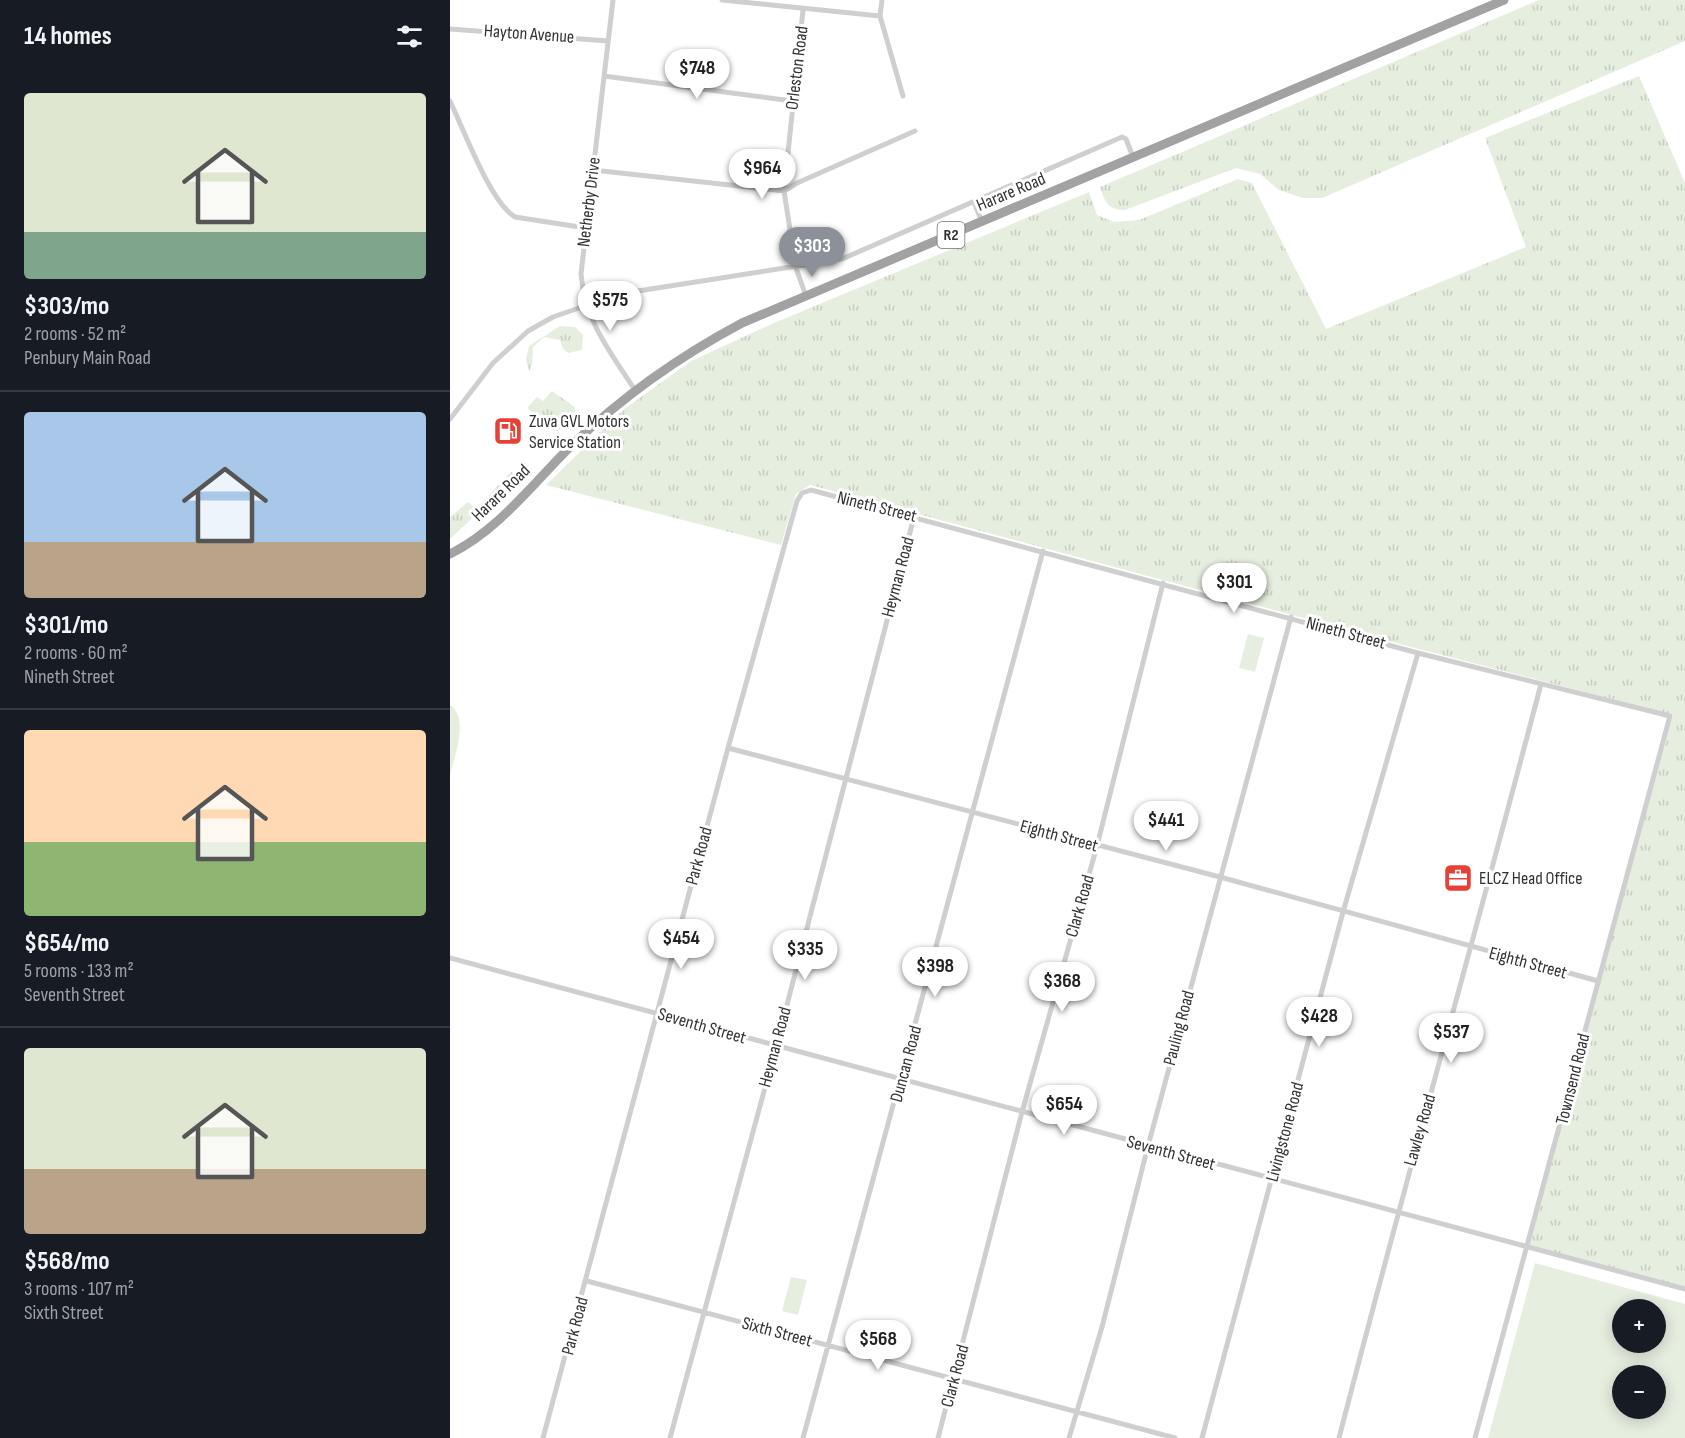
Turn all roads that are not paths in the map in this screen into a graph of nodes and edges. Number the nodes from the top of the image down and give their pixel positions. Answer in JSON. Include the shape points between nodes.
{"nodes":[{"id":1,"x":613,"y":0,"type":"edge"},
{"id":2,"x":722,"y":0,"type":"edge"},
{"id":3,"x":882,"y":0,"type":"edge"},
{"id":4,"x":1504,"y":0,"type":"edge"},
{"id":5,"x":803,"y":10,"type":"junction"},
{"id":6,"x":880,"y":16,"type":"junction"},
{"id":7,"x":450,"y":29,"type":"edge"},
{"id":8,"x":608,"y":41,"type":"junction"},
{"id":9,"x":604,"y":76,"type":"junction"},
{"id":10,"x":903,"y":96,"type":"dead end"},
{"id":11,"x":450,"y":101,"type":"edge"},
{"id":12,"x":792,"y":101,"type":"junction"},
{"id":13,"x":915,"y":131,"type":"dead end"},
{"id":14,"x":1133,"y":158,"type":"junction"},
{"id":15,"x":593,"y":170,"type":"junction"},
{"id":16,"x":784,"y":191,"type":"junction"},
{"id":17,"x":974,"y":202,"type":"junction"},
{"id":18,"x":982,"y":222,"type":"junction"},
{"id":19,"x":586,"y":228,"type":"junction"},
{"id":20,"x":796,"y":268,"type":"junction"},
{"id":21,"x":806,"y":296,"type":"junction"},
{"id":22,"x":585,"y":304,"type":"junction"},
{"id":23,"x":635,"y":390,"type":"junction"},
{"id":24,"x":450,"y":419,"type":"edge"},
{"id":25,"x":811,"y":490,"type":"joint"},
{"id":26,"x":914,"y":516,"type":"junction"},
{"id":27,"x":1043,"y":551,"type":"junction"},
{"id":28,"x":450,"y":554,"type":"edge"},
{"id":29,"x":1163,"y":583,"type":"junction"},
{"id":30,"x":1291,"y":617,"type":"junction"},
{"id":31,"x":1418,"y":652,"type":"junction"},
{"id":32,"x":1541,"y":684,"type":"junction"},
{"id":33,"x":1671,"y":720,"type":"joint"},
{"id":34,"x":728,"y":748,"type":"junction"},
{"id":35,"x":844,"y":779,"type":"junction"},
{"id":36,"x":971,"y":812,"type":"junction"},
{"id":37,"x":1097,"y":846,"type":"junction"},
{"id":38,"x":1220,"y":877,"type":"junction"},
{"id":39,"x":1343,"y":912,"type":"junction"},
{"id":40,"x":1472,"y":948,"type":"junction"},
{"id":41,"x":450,"y":958,"type":"edge"},
{"id":42,"x":1598,"y":981,"type":"junction"},
{"id":43,"x":658,"y":1014,"type":"junction"},
{"id":44,"x":776,"y":1047,"type":"junction"},
{"id":45,"x":902,"y":1080,"type":"junction"},
{"id":46,"x":1022,"y":1112,"type":"junction"},
{"id":47,"x":1148,"y":1146,"type":"junction"},
{"id":48,"x":1272,"y":1180,"type":"junction"},
{"id":49,"x":1397,"y":1213,"type":"junction"},
{"id":50,"x":1527,"y":1247,"type":"junction"},
{"id":51,"x":587,"y":1281,"type":"junction"},
{"id":52,"x":1685,"y":1289,"type":"edge"},
{"id":53,"x":703,"y":1312,"type":"junction"},
{"id":54,"x":828,"y":1346,"type":"junction"},
{"id":55,"x":955,"y":1379,"type":"junction"},
{"id":56,"x":1076,"y":1411,"type":"junction"},
{"id":57,"x":543,"y":1438,"type":"edge"},
{"id":58,"x":670,"y":1438,"type":"edge"},
{"id":59,"x":803,"y":1438,"type":"edge"},
{"id":60,"x":938,"y":1438,"type":"edge"},
{"id":61,"x":1069,"y":1438,"type":"edge"},
{"id":62,"x":1176,"y":1438,"type":"edge"},
{"id":63,"x":1202,"y":1438,"type":"edge"},
{"id":64,"x":1339,"y":1438,"type":"edge"},
{"id":65,"x":1475,"y":1438,"type":"edge"}],
"edges":[{"from":1,"to":8,"type":"street","name":"Netherby Drive"},
{"from":2,"to":5,"type":"street"},
{"from":3,"to":6,"type":"street"},
{"from":4,"to":14,"type":"highway","name":"Harare Road","number":"R2"},
{"from":5,"to":6,"type":"street"},
{"from":5,"to":12,"type":"street","name":"Orleston Road"},
{"from":6,"to":10,"type":"street"},
{"from":7,"to":8,"type":"street","name":"Hayton Avenue"},
{"from":8,"to":9,"type":"street","name":"Netherby Drive"},
{"from":9,"to":12,"type":"street"},
{"from":9,"to":15,"type":"street","name":"Netherby Drive"},
{"from":11,"to":19,"type":"street","via":[[496,199],[509,214]]},
{"from":12,"to":16,"type":"street","name":"Orleston Road"},
{"from":13,"to":16,"type":"street"},
{"from":14,"to":17,"type":"street","via":[[1126,139],[1122,138]]},
{"from":14,"to":18,"type":"highway","name":"Harare Road","number":"R2"},
{"from":15,"to":16,"type":"street"},
{"from":15,"to":19,"type":"street","name":"Netherby Drive"},
{"from":16,"to":20,"type":"street","name":"Orleston Road"},
{"from":17,"to":18,"type":"street"},
{"from":17,"to":20,"type":"street","via":[[842,259]]},
{"from":18,"to":21,"type":"highway","name":"Harare Road","number":"R2"},
{"from":19,"to":22,"type":"street","name":"Netherby Drive","via":[[581,274]]},
{"from":20,"to":21,"type":"street","name":"Orleston Road"},
{"from":20,"to":22,"type":"street","via":[[619,294]]},
{"from":21,"to":23,"type":"highway","name":"Harare Road","number":"R2","via":[[700,346]]},
{"from":22,"to":23,"type":"street","name":"Netherby Drive","via":[[599,337]]},
{"from":22,"to":24,"type":"street","via":[[528,331],[493,363]]},
{"from":23,"to":28,"type":"highway","name":"Harare Road","number":"R2","via":[[572,445],[484,533]]},
{"from":25,"to":26,"type":"street","name":"Nineth Street"},
{"from":25,"to":34,"type":"street","name":"Park Road","via":[[802,493],[797,501]]},
{"from":26,"to":27,"type":"street","name":"Nineth Street"},
{"from":26,"to":35,"type":"street","name":"Heyman Road"},
{"from":27,"to":29,"type":"street","name":"Nineth Street"},
{"from":27,"to":36,"type":"street","name":"Duncan Road"},
{"from":29,"to":30,"type":"street","name":"Nineth Street"},
{"from":29,"to":37,"type":"street","name":"Clark Road"},
{"from":30,"to":31,"type":"street","name":"Nineth Street"},
{"from":30,"to":38,"type":"street","name":"Pauling Road"},
{"from":31,"to":32,"type":"street","name":"Nineth Street"},
{"from":31,"to":39,"type":"street","name":"Livingstone Road"},
{"from":32,"to":33,"type":"street","name":"Nineth Street","via":[[1667,714]]},
{"from":32,"to":40,"type":"street","name":"Lawley Road"},
{"from":33,"to":42,"type":"street","name":"Townsend Road"},
{"from":34,"to":35,"type":"street","name":"Eighth Street"},
{"from":34,"to":43,"type":"street","name":"Park Road"},
{"from":35,"to":36,"type":"street","name":"Eighth Street"},
{"from":35,"to":44,"type":"street","name":"Heyman Road"},
{"from":36,"to":37,"type":"street","name":"Eighth Street"},
{"from":36,"to":45,"type":"street","name":"Duncan Road"},
{"from":37,"to":38,"type":"street","name":"Eighth Street"},
{"from":37,"to":46,"type":"street","name":"Clark Road"},
{"from":38,"to":39,"type":"street","name":"Eighth Street"},
{"from":38,"to":47,"type":"street","name":"Pauling Road"},
{"from":39,"to":40,"type":"street","name":"Eighth Street"},
{"from":39,"to":48,"type":"street","name":"Livingstone Road"},
{"from":40,"to":42,"type":"street","name":"Eighth Street"},
{"from":40,"to":49,"type":"street","name":"Lawley Road"},
{"from":41,"to":43,"type":"street","name":"Seventh Street"},
{"from":42,"to":50,"type":"street","name":"Townsend Road"},
{"from":43,"to":44,"type":"street","name":"Seventh Street"},
{"from":43,"to":51,"type":"street","name":"Park Road"},
{"from":44,"to":45,"type":"street","name":"Seventh Street"},
{"from":44,"to":53,"type":"street","name":"Heyman Road"},
{"from":45,"to":46,"type":"street","name":"Seventh Street"},
{"from":45,"to":54,"type":"street","name":"Duncan Road"},
{"from":46,"to":47,"type":"street","name":"Seventh Street"},
{"from":46,"to":55,"type":"street","name":"Clark Road"},
{"from":47,"to":48,"type":"street","name":"Seventh Street"},
{"from":47,"to":56,"type":"street","name":"Pauling Road","via":[[1102,1327]]},
{"from":48,"to":49,"type":"street","name":"Seventh Street"},
{"from":48,"to":63,"type":"street","name":"Livingstone Road"},
{"from":49,"to":50,"type":"street","name":"Seventh Street"},
{"from":49,"to":64,"type":"street","name":"Lawley Road"},
{"from":50,"to":52,"type":"street","name":"Seventh Street"},
{"from":50,"to":65,"type":"street","name":"Townsend Road"},
{"from":51,"to":53,"type":"street","name":"Sixth Street"},
{"from":51,"to":57,"type":"street","name":"Park Road"},
{"from":53,"to":54,"type":"street","name":"Sixth Street"},
{"from":53,"to":58,"type":"street","name":"Heyman Road"},
{"from":54,"to":55,"type":"street","name":"Sixth Street"},
{"from":54,"to":59,"type":"street","name":"Duncan Road"},
{"from":55,"to":56,"type":"street","name":"Sixth Street"},
{"from":55,"to":60,"type":"street","name":"Clark Road"},
{"from":56,"to":61,"type":"street","name":"Pauling Road"},
{"from":56,"to":62,"type":"street","name":"Sixth Street"}]}
